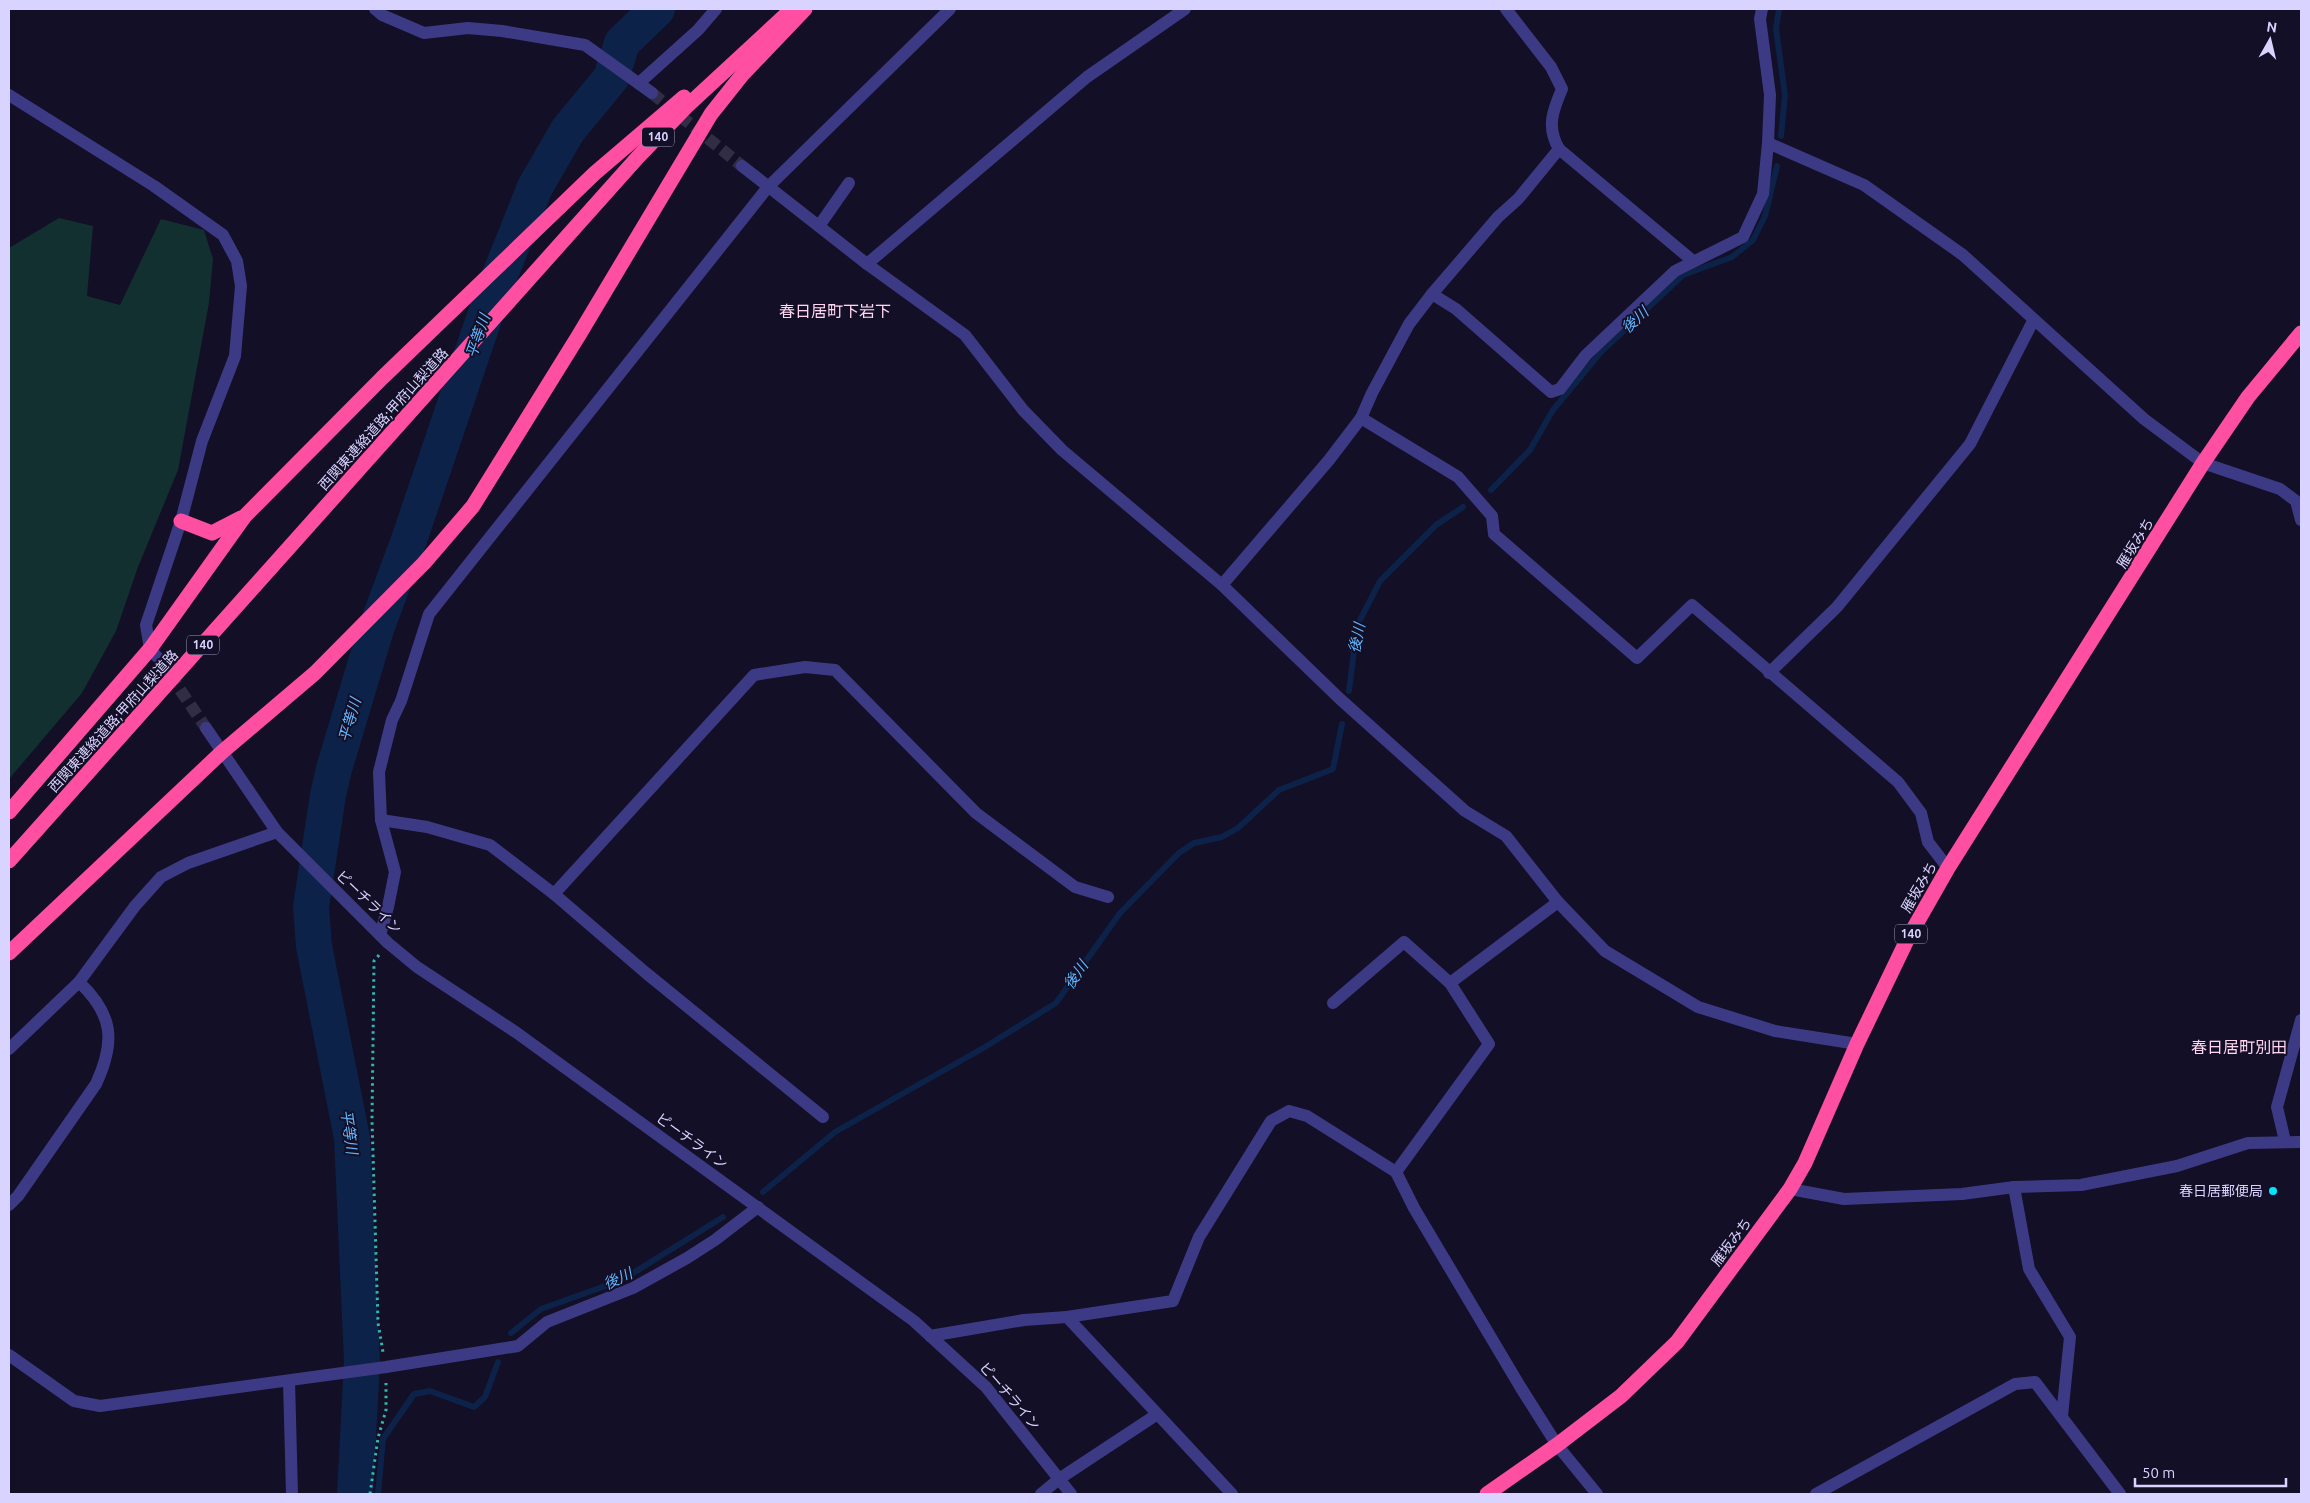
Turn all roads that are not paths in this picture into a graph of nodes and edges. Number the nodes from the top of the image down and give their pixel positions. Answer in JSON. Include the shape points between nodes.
{"nodes":[{"id":1,"x":375,"y":9,"type":"edge"},
{"id":2,"x":716,"y":9,"type":"edge"},
{"id":3,"x":792,"y":9,"type":"edge"},
{"id":4,"x":805,"y":9,"type":"edge"},
{"id":5,"x":950,"y":9,"type":"edge"},
{"id":6,"x":1184,"y":9,"type":"edge"},
{"id":7,"x":1506,"y":9,"type":"edge"},
{"id":8,"x":1762,"y":9,"type":"edge"},
{"id":9,"x":738,"y":57,"type":"junction"},
{"id":10,"x":638,"y":83,"type":"junction"},
{"id":11,"x":652,"y":92,"type":"tunnel mouth"},
{"id":12,"x":9,"y":95,"type":"edge"},
{"id":13,"x":1768,"y":142,"type":"junction"},
{"id":14,"x":1559,"y":149,"type":"junction"},
{"id":15,"x":742,"y":166,"type":"tunnel mouth"},
{"id":16,"x":849,"y":183,"type":"dead end"},
{"id":17,"x":768,"y":187,"type":"junction"},
{"id":18,"x":819,"y":226,"type":"junction"},
{"id":19,"x":1693,"y":261,"type":"junction"},
{"id":20,"x":867,"y":264,"type":"junction"},
{"id":21,"x":1432,"y":294,"type":"junction"},
{"id":22,"x":2033,"y":321,"type":"junction"},
{"id":23,"x":2301,"y":333,"type":"edge"},
{"id":24,"x":1361,"y":418,"type":"junction"},
{"id":25,"x":2203,"y":463,"type":"junction"},
{"id":26,"x":245,"y":516,"type":"junction"},
{"id":27,"x":2301,"y":520,"type":"edge"},
{"id":28,"x":181,"y":521,"type":"junction"},
{"id":29,"x":1222,"y":585,"type":"junction"},
{"id":30,"x":155,"y":655,"type":"junction"},
{"id":31,"x":1769,"y":673,"type":"junction"},
{"id":32,"x":206,"y":728,"type":"tunnel mouth"},
{"id":33,"x":222,"y":752,"type":"junction"},
{"id":34,"x":9,"y":812,"type":"edge"},
{"id":35,"x":381,"y":820,"type":"junction"},
{"id":36,"x":277,"y":832,"type":"junction"},
{"id":37,"x":9,"y":862,"type":"edge"},
{"id":38,"x":1948,"y":868,"type":"junction"},
{"id":39,"x":554,"y":894,"type":"junction"},
{"id":40,"x":1108,"y":897,"type":"dead end"},
{"id":41,"x":1558,"y":902,"type":"junction"},
{"id":42,"x":384,"y":939,"type":"junction"},
{"id":43,"x":9,"y":953,"type":"edge"},
{"id":44,"x":79,"y":982,"type":"junction"},
{"id":45,"x":1450,"y":983,"type":"junction"},
{"id":46,"x":1333,"y":1004,"type":"dead end"},
{"id":47,"x":2301,"y":1020,"type":"edge"},
{"id":48,"x":1858,"y":1044,"type":"junction"},
{"id":49,"x":9,"y":1049,"type":"edge"},
{"id":50,"x":823,"y":1117,"type":"dead end"},
{"id":51,"x":2285,"y":1141,"type":"junction"},
{"id":52,"x":2301,"y":1142,"type":"edge"},
{"id":53,"x":1396,"y":1172,"type":"junction"},
{"id":54,"x":2014,"y":1187,"type":"junction"},
{"id":55,"x":1790,"y":1189,"type":"junction"},
{"id":56,"x":9,"y":1205,"type":"edge"},
{"id":57,"x":758,"y":1207,"type":"junction"},
{"id":58,"x":1067,"y":1317,"type":"junction"},
{"id":59,"x":930,"y":1336,"type":"junction"},
{"id":60,"x":9,"y":1355,"type":"edge"},
{"id":61,"x":289,"y":1381,"type":"junction"},
{"id":62,"x":1156,"y":1415,"type":"junction"},
{"id":63,"x":2062,"y":1416,"type":"junction"},
{"id":64,"x":1557,"y":1445,"type":"junction"},
{"id":65,"x":1060,"y":1479,"type":"junction"},
{"id":66,"x":292,"y":1494,"type":"edge"},
{"id":67,"x":1041,"y":1494,"type":"edge"},
{"id":68,"x":1071,"y":1494,"type":"edge"},
{"id":69,"x":1232,"y":1494,"type":"edge"},
{"id":70,"x":1486,"y":1494,"type":"edge"},
{"id":71,"x":1596,"y":1494,"type":"edge"},
{"id":72,"x":1816,"y":1494,"type":"edge"},
{"id":73,"x":2120,"y":1494,"type":"edge"}],
"edges":[{"from":1,"to":10,"type":"street","via":[[424,33],[476,29],[585,45]]},
{"from":2,"to":10,"type":"street","via":[[698,30]]},
{"from":3,"to":9,"type":"highway","name":"西関東連絡道路;甲府山梨道路","number":"140"},
{"from":4,"to":33,"type":"highway","via":[[742,75],[711,114],[473,506],[424,563],[315,673]]},
{"from":5,"to":17,"type":"street"},
{"from":6,"to":20,"type":"street","via":[[1087,76]]},
{"from":7,"to":14,"type":"street","via":[[1551,67],[1562,88],[1553,112],[1552,138]]},
{"from":8,"to":13,"type":"street","via":[[1760,19],[1770,95]]},
{"from":9,"to":26,"type":"highway","via":[[685,96],[595,173],[382,378]]},
{"from":9,"to":37,"type":"highway","name":"西関東連絡道路;甲府山梨道路","number":"140","via":[[686,107],[581,220]]},
{"from":10,"to":11,"type":"street"},
{"from":12,"to":28,"type":"street","via":[[154,186],[223,235],[237,261],[241,286],[235,356],[202,441]]},
{"from":13,"to":19,"type":"street","via":[[1763,194],[1743,237]]},
{"from":13,"to":22,"type":"street","via":[[1864,185],[1962,255]]},
{"from":14,"to":19,"type":"street"},
{"from":14,"to":21,"type":"street"},
{"from":15,"to":17,"type":"street"},
{"from":16,"to":18,"type":"street"},
{"from":17,"to":18,"type":"street"},
{"from":17,"to":35,"type":"street","via":[[429,614],[385,743],[379,772]]},
{"from":18,"to":20,"type":"street"},
{"from":19,"to":21,"type":"street","via":[[1652,292],[1586,355],[1560,390],[1550,392],[1456,309]]},
{"from":20,"to":29,"type":"street","via":[[965,335],[1024,410],[1062,450]]},
{"from":21,"to":24,"type":"street","via":[[1409,324]]},
{"from":22,"to":25,"type":"street","via":[[2144,418]]},
{"from":22,"to":31,"type":"street","via":[[1970,444],[1838,607]]},
{"from":23,"to":25,"type":"highway","name":"雁坂みち","number":"140","via":[[2248,397]]},
{"from":24,"to":29,"type":"street"},
{"from":24,"to":31,"type":"street","via":[[1458,477],[1492,516],[1494,534],[1637,658],[1692,605]]},
{"from":25,"to":27,"type":"street","via":[[2280,489],[2296,501]]},
{"from":25,"to":38,"type":"highway","name":"雁坂みち","number":"140"},
{"from":26,"to":28,"type":"highway","via":[[212,533]]},
{"from":26,"to":30,"type":"highway"},
{"from":28,"to":30,"type":"street","via":[[146,625]]},
{"from":29,"to":41,"type":"street","via":[[1340,699],[1465,811],[1506,836]]},
{"from":30,"to":34,"type":"highway","via":[[93,717]]},
{"from":31,"to":38,"type":"street","via":[[1898,782],[1921,813],[1928,842]]},
{"from":32,"to":33,"type":"street","name":"ピーチライン"},
{"from":33,"to":36,"type":"street","name":"ピーチライン"},
{"from":33,"to":43,"type":"highway"},
{"from":35,"to":39,"type":"street","via":[[427,827],[490,845]]},
{"from":35,"to":42,"type":"street","via":[[395,872]]},
{"from":36,"to":42,"type":"street","name":"ピーチライン"},
{"from":36,"to":44,"type":"street","via":[[188,863],[161,877],[135,906]]},
{"from":38,"to":48,"type":"highway","name":"雁坂みち","number":"140","via":[[1907,940]]},
{"from":39,"to":40,"type":"street","via":[[754,675],[805,666],[835,670],[976,813],[1074,887]]},
{"from":39,"to":50,"type":"street"},
{"from":41,"to":45,"type":"street"},
{"from":41,"to":48,"type":"street","via":[[1605,951],[1698,1007],[1775,1031]]},
{"from":42,"to":57,"type":"street","name":"ピーチライン","via":[[417,967],[517,1033]]},
{"from":44,"to":49,"type":"street"},
{"from":44,"to":56,"type":"street","via":[[103,1011],[108,1031],[104,1067],[96,1084]]},
{"from":45,"to":46,"type":"street","via":[[1404,942]]},
{"from":45,"to":53,"type":"street","via":[[1489,1044]]},
{"from":47,"to":51,"type":"street","via":[[2277,1107]]},
{"from":48,"to":55,"type":"highway","name":"雁坂みち","number":"140","via":[[1805,1164]]},
{"from":51,"to":52,"type":"street"},
{"from":51,"to":54,"type":"street","via":[[2248,1144],[2177,1166],[2080,1184]]},
{"from":53,"to":58,"type":"street","via":[[1307,1116],[1289,1111],[1271,1121],[1199,1236],[1173,1301]]},
{"from":53,"to":64,"type":"street","via":[[1424,1225]]},
{"from":54,"to":55,"type":"street","via":[[1962,1194],[1844,1199]]},
{"from":54,"to":63,"type":"street","via":[[2029,1269],[2070,1336]]},
{"from":55,"to":64,"type":"highway","name":"雁坂みち","number":"140","via":[[1676,1342],[1621,1396]]},
{"from":57,"to":59,"type":"street","name":"ピーチライン"},
{"from":57,"to":61,"type":"street","via":[[688,1258],[633,1288],[547,1322],[518,1346]]},
{"from":58,"to":59,"type":"street","via":[[1024,1320]]},
{"from":58,"to":62,"type":"street"},
{"from":59,"to":65,"type":"street","name":"ピーチライン","via":[[986,1387]]},
{"from":60,"to":61,"type":"street","via":[[74,1401],[100,1406]]},
{"from":61,"to":66,"type":"street"},
{"from":62,"to":65,"type":"street"},
{"from":62,"to":69,"type":"street"},
{"from":63,"to":72,"type":"street","via":[[2035,1382],[2015,1384]]},
{"from":63,"to":73,"type":"street"},
{"from":64,"to":70,"type":"highway","name":"雁坂みち","number":"140"},
{"from":64,"to":71,"type":"street"},
{"from":65,"to":67,"type":"street"},
{"from":65,"to":68,"type":"street","name":"ピーチライン"}]}
